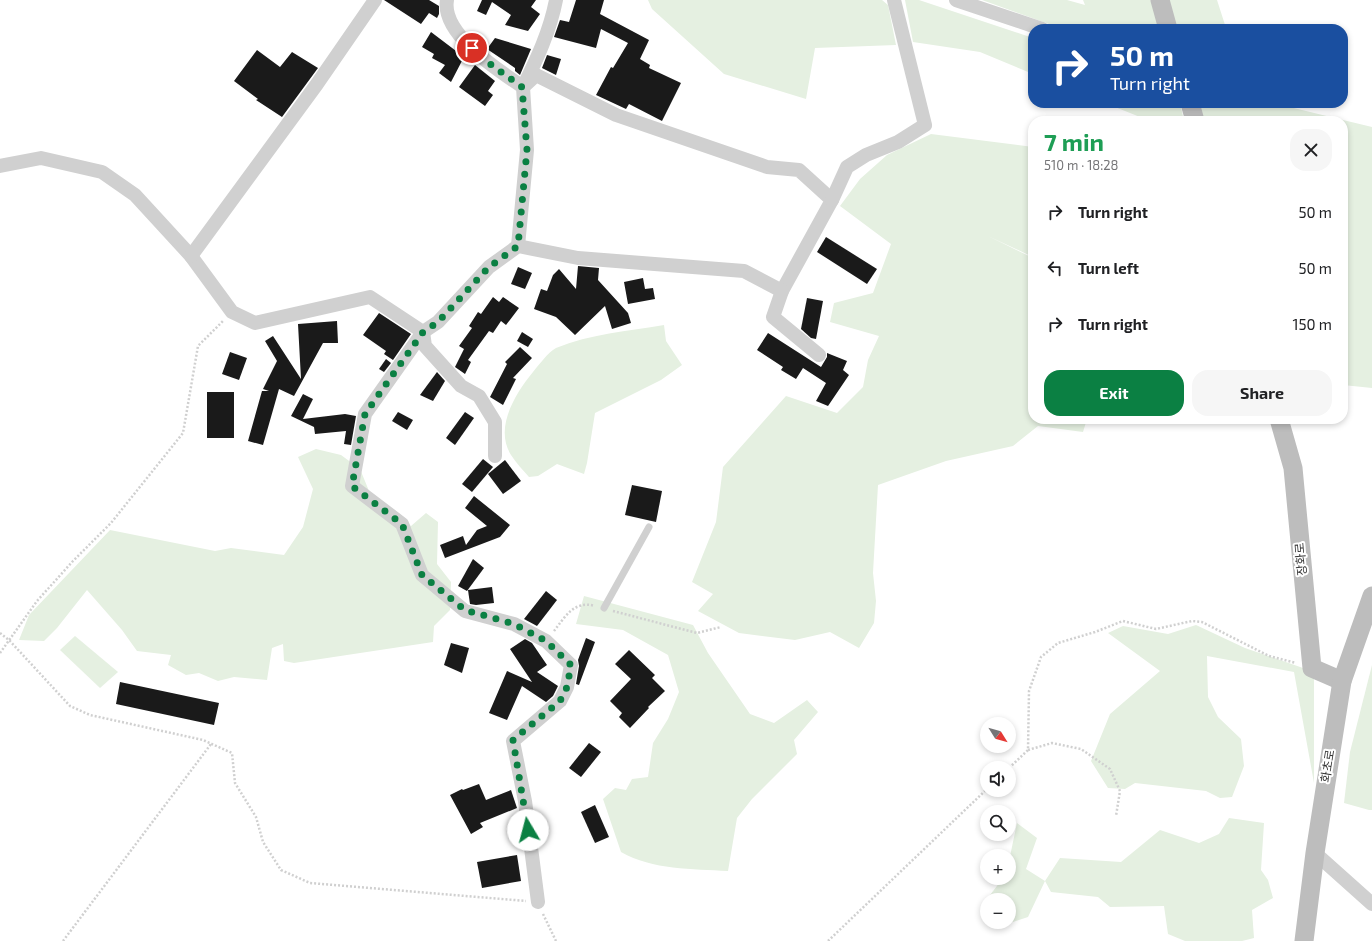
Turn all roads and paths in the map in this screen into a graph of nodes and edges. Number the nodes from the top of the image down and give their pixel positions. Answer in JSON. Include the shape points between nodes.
{"nodes":[{"id":1,"x":375,"y":0,"type":"edge"},
{"id":2,"x":447,"y":0,"type":"edge"},
{"id":3,"x":556,"y":0,"type":"edge"},
{"id":4,"x":894,"y":0,"type":"edge"},
{"id":5,"x":956,"y":0,"type":"edge"},
{"id":6,"x":1160,"y":0,"type":"edge"},
{"id":7,"x":1028,"y":24,"type":"edge"},
{"id":8,"x":1167,"y":24,"type":"edge"},
{"id":9,"x":522,"y":87,"type":"junction"},
{"id":10,"x":0,"y":166,"type":"edge"},
{"id":11,"x":832,"y":200,"type":"junction"},
{"id":12,"x":518,"y":246,"type":"junction"},
{"id":13,"x":191,"y":256,"type":"junction"},
{"id":14,"x":782,"y":291,"type":"junction"},
{"id":15,"x":232,"y":312,"type":"junction"},
{"id":16,"x":423,"y":332,"type":"junction"},
{"id":17,"x":819,"y":355,"type":"dead end"},
{"id":18,"x":1280,"y":424,"type":"edge"},
{"id":19,"x":495,"y":456,"type":"dead end"},
{"id":20,"x":649,"y":527,"type":"dead end"},
{"id":21,"x":1372,"y":596,"type":"edge"},
{"id":22,"x":604,"y":608,"type":"junction"},
{"id":23,"x":721,"y":627,"type":"dead end"},
{"id":24,"x":0,"y":633,"type":"edge"},
{"id":25,"x":9,"y":640,"type":"junction"},
{"id":26,"x":546,"y":641,"type":"junction"},
{"id":27,"x":0,"y":652,"type":"edge"},
{"id":28,"x":1312,"y":668,"type":"junction"},
{"id":29,"x":1342,"y":681,"type":"junction"},
{"id":30,"x":211,"y":744,"type":"junction"},
{"id":31,"x":1028,"y":750,"type":"junction"},
{"id":32,"x":1016,"y":761,"type":"edge"},
{"id":33,"x":980,"y":796,"type":"edge"},
{"id":34,"x":1116,"y":816,"type":"dead end"},
{"id":35,"x":1314,"y":853,"type":"junction"},
{"id":36,"x":538,"y":902,"type":"junction"},
{"id":37,"x":1372,"y":904,"type":"edge"},
{"id":38,"x":831,"y":938,"type":"junction"},
{"id":39,"x":63,"y":941,"type":"edge"},
{"id":40,"x":556,"y":941,"type":"edge"},
{"id":41,"x":828,"y":941,"type":"edge"},
{"id":42,"x":834,"y":941,"type":"edge"},
{"id":43,"x":1304,"y":941,"type":"edge"}],
"edges":[{"from":1,"to":13,"type":"street"},
{"from":2,"to":9,"type":"street","via":[[451,24],[483,59]]},
{"from":3,"to":9,"type":"street","via":[[552,20],[537,60]]},
{"from":4,"to":11,"type":"street","via":[[925,125],[898,142],[866,155],[847,167]]},
{"from":5,"to":7,"type":"street"},
{"from":6,"to":8,"type":"street"},
{"from":9,"to":11,"type":"street","via":[[536,75],[616,115],[767,167],[798,170]]},
{"from":9,"to":12,"type":"street","via":[[527,150]]},
{"from":10,"to":13,"type":"street","via":[[42,158],[102,172],[135,194]]},
{"from":11,"to":14,"type":"street"},
{"from":12,"to":14,"type":"street","via":[[578,258],[744,271]]},
{"from":12,"to":16,"type":"street","via":[[489,267],[438,322]]},
{"from":13,"to":15,"type":"street"},
{"from":14,"to":17,"type":"street","via":[[773,317]]},
{"from":15,"to":16,"type":"street","via":[[255,323],[370,297]]},
{"from":15,"to":25,"type":"path","via":[[198,346],[183,433],[111,523],[37,601]]},
{"from":16,"to":19,"type":"street","via":[[424,346],[461,386],[479,396],[494,422]]},
{"from":16,"to":26,"type":"street","via":[[365,414],[352,486],[402,524],[422,575],[465,610],[514,624]]},
{"from":18,"to":28,"type":"street","name":"장화로","via":[[1293,468]]},
{"from":20,"to":22,"type":"lane"},
{"from":21,"to":29,"type":"street","name":"화초로"},
{"from":22,"to":23,"type":"path","via":[[697,633]]},
{"from":22,"to":26,"type":"path","via":[[590,605],[571,608]]},
{"from":24,"to":25,"type":"path"},
{"from":25,"to":27,"type":"path"},
{"from":25,"to":30,"type":"path","via":[[70,706],[90,715]]},
{"from":26,"to":36,"type":"street","via":[[571,665],[567,687],[560,701],[513,740],[525,801]]},
{"from":28,"to":29,"type":"street"},
{"from":28,"to":31,"type":"path","via":[[1269,656],[1202,622],[1192,621],[1156,629],[1123,621],[1058,643],[1042,657],[1029,691]]},
{"from":29,"to":35,"type":"street","name":"화초로"},
{"from":30,"to":36,"type":"path","via":[[232,753],[235,783],[256,817],[264,842],[282,870],[310,883]]},
{"from":30,"to":39,"type":"path"},
{"from":31,"to":32,"type":"path"},
{"from":31,"to":34,"type":"path","via":[[1052,743],[1081,749],[1110,769],[1120,791]]},
{"from":33,"to":38,"type":"path"},
{"from":35,"to":37,"type":"street"},
{"from":35,"to":43,"type":"street","name":"화초로"},
{"from":36,"to":40,"type":"path"},
{"from":38,"to":41,"type":"path"},
{"from":38,"to":42,"type":"path"}]}
